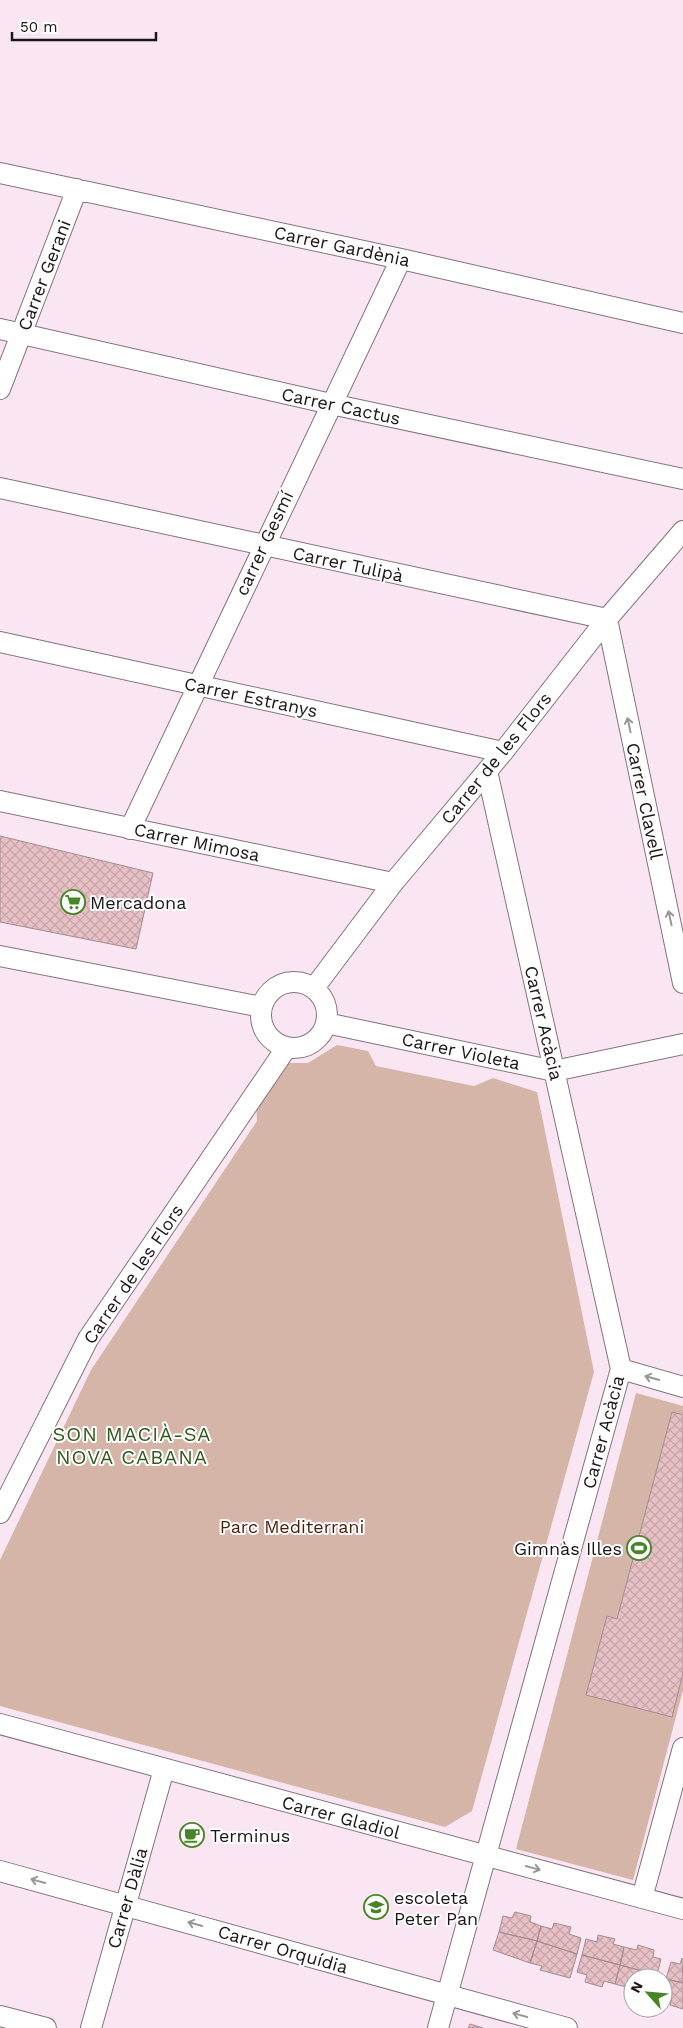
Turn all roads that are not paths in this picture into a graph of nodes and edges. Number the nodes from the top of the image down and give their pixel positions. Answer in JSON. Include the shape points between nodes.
{"nodes":[{"id":1,"x":0,"y":173,"type":"edge"},
{"id":2,"x":77,"y":189,"type":"junction"},
{"id":3,"x":401,"y":259,"type":"junction"},
{"id":4,"x":683,"y":323,"type":"edge"},
{"id":5,"x":0,"y":330,"type":"edge"},
{"id":6,"x":21,"y":334,"type":"junction"},
{"id":7,"x":0,"y":389,"type":"edge"},
{"id":8,"x":331,"y":404,"type":"junction"},
{"id":9,"x":683,"y":479,"type":"edge"},
{"id":10,"x":0,"y":488,"type":"edge"},
{"id":11,"x":683,"y":532,"type":"edge"},
{"id":12,"x":263,"y":546,"type":"junction"},
{"id":13,"x":607,"y":619,"type":"junction"},
{"id":14,"x":0,"y":642,"type":"edge"},
{"id":15,"x":198,"y":686,"type":"junction"},
{"id":16,"x":503,"y":752,"type":"junction"},
{"id":17,"x":487,"y":771,"type":"junction"},
{"id":18,"x":0,"y":802,"type":"edge"},
{"id":19,"x":130,"y":828,"type":"junction"},
{"id":20,"x":394,"y":884,"type":"junction"},
{"id":21,"x":0,"y":956,"type":"edge"},
{"id":22,"x":683,"y":983,"type":"edge"},
{"id":23,"x":314,"y":988,"type":"junction"},
{"id":24,"x":262,"y":1007,"type":"junction"},
{"id":25,"x":326,"y":1023,"type":"junction"},
{"id":26,"x":683,"y":1044,"type":"edge"},
{"id":27,"x":286,"y":1047,"type":"junction"},
{"id":28,"x":554,"y":1071,"type":"junction"},
{"id":29,"x":621,"y":1369,"type":"junction"},
{"id":30,"x":683,"y":1387,"type":"edge"},
{"id":31,"x":0,"y":1513,"type":"edge"},
{"id":32,"x":0,"y":1724,"type":"edge"},
{"id":33,"x":683,"y":1748,"type":"edge"},
{"id":34,"x":164,"y":1769,"type":"junction"},
{"id":35,"x":486,"y":1856,"type":"junction"},
{"id":36,"x":0,"y":1871,"type":"edge"},
{"id":37,"x":642,"y":1898,"type":"junction"},
{"id":38,"x":126,"y":1904,"type":"junction"},
{"id":39,"x":683,"y":1909,"type":"edge"},
{"id":40,"x":447,"y":1996,"type":"junction"},
{"id":41,"x":0,"y":2016,"type":"edge"},
{"id":42,"x":46,"y":2028,"type":"edge"},
{"id":43,"x":91,"y":2028,"type":"edge"},
{"id":44,"x":438,"y":2028,"type":"edge"},
{"id":45,"x":567,"y":2028,"type":"edge"}],
"edges":[{"from":1,"to":2,"type":"street","name":"Carrer Gardènia"},
{"from":2,"to":3,"type":"street","name":"Carrer Gardènia"},
{"from":2,"to":6,"type":"street","name":"Carrer Gerani"},
{"from":3,"to":4,"type":"street","name":"Carrer Gardènia"},
{"from":3,"to":8,"type":"street","name":"carrer Gesmí"},
{"from":5,"to":6,"type":"street","name":"Carrer Cactus"},
{"from":6,"to":7,"type":"street","name":"Carrer Gerani"},
{"from":6,"to":8,"type":"street","name":"Carrer Cactus"},
{"from":8,"to":9,"type":"street","name":"Carrer Cactus"},
{"from":8,"to":12,"type":"street","name":"carrer Gesmí"},
{"from":10,"to":12,"type":"street","name":"Carrer Tulipà"},
{"from":11,"to":13,"type":"street","name":"Carrer de les Flors"},
{"from":12,"to":13,"type":"street","name":"Carrer Tulipà"},
{"from":12,"to":15,"type":"street","name":"carrer Gesmí"},
{"from":13,"to":16,"type":"street","name":"Carrer de les Flors"},
{"from":22,"to":13,"type":"street","name":"Carrer Clavell","one_way":true},
{"from":14,"to":15,"type":"street","name":"Carrer Estranys"},
{"from":15,"to":16,"type":"street","name":"Carrer Estranys"},
{"from":15,"to":19,"type":"street","name":"carrer Gesmí"},
{"from":16,"to":17,"type":"street","name":"Carrer de les Flors"},
{"from":17,"to":20,"type":"street","name":"Carrer de les Flors"},
{"from":17,"to":28,"type":"street","name":"Carrer Acàcia"},
{"from":18,"to":19,"type":"street","name":"Carrer Mimosa"},
{"from":19,"to":20,"type":"street","name":"Carrer Mimosa"},
{"from":20,"to":23,"type":"street","name":"Carrer de les Flors"},
{"from":21,"to":24,"type":"street"},
{"from":23,"to":24,"type":"street","via":[[304,983],[281,984],[271,990]]},
{"from":23,"to":25,"type":"street","via":[[324,1000]]},
{"from":24,"to":27,"type":"street","via":[[264,1029],[271,1038]]},
{"from":25,"to":27,"type":"street","via":[[318,1037],[309,1044],[298,1048]]},
{"from":25,"to":28,"type":"street","name":"Carrer Violeta"},
{"from":26,"to":28,"type":"street","name":"Carrer Violeta"},
{"from":27,"to":31,"type":"street","name":"Carrer de les Flors","via":[[88,1339]]},
{"from":28,"to":29,"type":"street","name":"Carrer Acàcia"},
{"from":30,"to":29,"type":"street","one_way":true},
{"from":29,"to":35,"type":"street","name":"Carrer Acàcia"},
{"from":32,"to":34,"type":"street","name":"Carrer Gladiol"},
{"from":33,"to":37,"type":"street"},
{"from":34,"to":35,"type":"street","name":"Carrer Gladiol"},
{"from":34,"to":38,"type":"street","name":"Carrer Dàlia"},
{"from":35,"to":37,"type":"street","name":"Carrer Gladiol","one_way":true},
{"from":35,"to":40,"type":"street","name":"Carrer Acàcia"},
{"from":38,"to":36,"type":"street","name":"Carrer Orquídia","one_way":true},
{"from":37,"to":39,"type":"street","name":"Carrer Gladiol"},
{"from":40,"to":38,"type":"street","name":"Carrer Orquídia","one_way":true},
{"from":38,"to":43,"type":"street","name":"Carrer Dàlia"},
{"from":40,"to":44,"type":"street","name":"Carrer Acàcia"},
{"from":45,"to":40,"type":"street","name":"Carrer Orquídia","one_way":true},
{"from":41,"to":42,"type":"street"}]}
